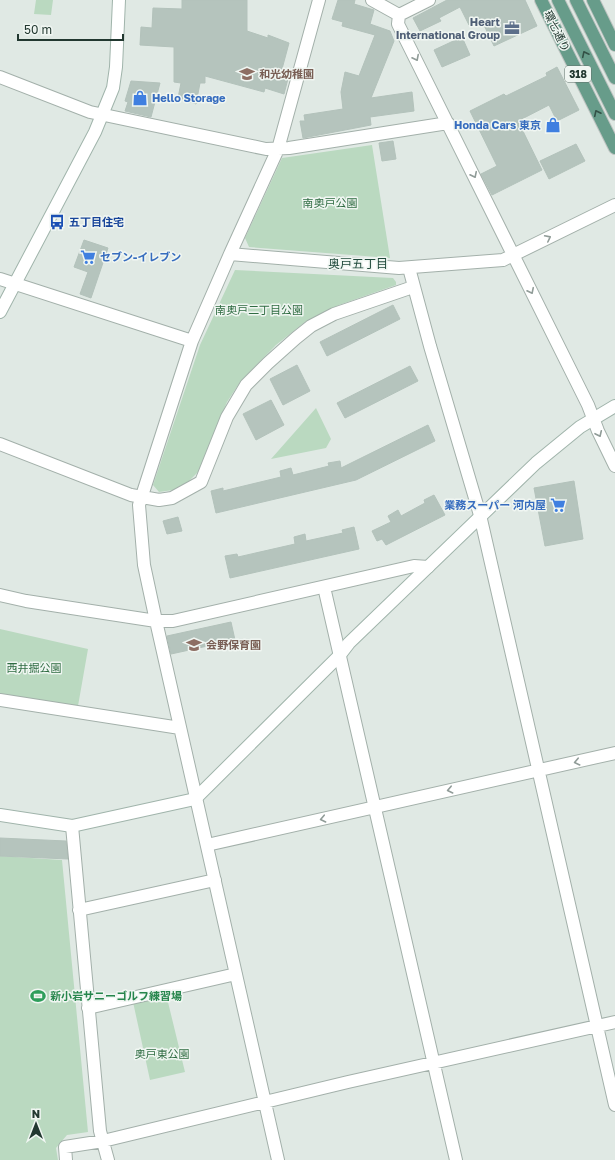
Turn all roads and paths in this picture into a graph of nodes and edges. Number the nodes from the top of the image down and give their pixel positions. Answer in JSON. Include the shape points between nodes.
{"nodes":[{"id":1,"x":119,"y":0,"type":"edge"},
{"id":2,"x":319,"y":0,"type":"edge"},
{"id":3,"x":372,"y":0,"type":"edge"},
{"id":4,"x":429,"y":0,"type":"edge"},
{"id":5,"x":541,"y":0,"type":"edge"},
{"id":6,"x":558,"y":0,"type":"edge"},
{"id":7,"x":576,"y":0,"type":"edge"},
{"id":8,"x":593,"y":0,"type":"edge"},
{"id":9,"x":399,"y":15,"type":"junction"},
{"id":10,"x":615,"y":45,"type":"edge"},
{"id":11,"x":0,"y":77,"type":"edge"},
{"id":12,"x":615,"y":78,"type":"edge"},
{"id":13,"x":615,"y":114,"type":"edge"},
{"id":14,"x":103,"y":115,"type":"junction"},
{"id":15,"x":448,"y":123,"type":"junction"},
{"id":16,"x":615,"y":148,"type":"edge"},
{"id":17,"x":278,"y":149,"type":"junction"},
{"id":18,"x":615,"y":205,"type":"edge"},
{"id":19,"x":230,"y":254,"type":"junction"},
{"id":20,"x":514,"y":256,"type":"junction"},
{"id":21,"x":409,"y":268,"type":"junction"},
{"id":22,"x":0,"y":279,"type":"edge"},
{"id":23,"x":14,"y":285,"type":"junction"},
{"id":24,"x":413,"y":287,"type":"junction"},
{"id":25,"x":0,"y":312,"type":"edge"},
{"id":26,"x":192,"y":341,"type":"junction"},
{"id":27,"x":615,"y":406,"type":"edge"},
{"id":28,"x":593,"y":418,"type":"junction"},
{"id":29,"x":0,"y":444,"type":"edge"},
{"id":30,"x":615,"y":466,"type":"edge"},
{"id":31,"x":141,"y":497,"type":"junction"},
{"id":32,"x":480,"y":515,"type":"junction"},
{"id":33,"x":428,"y":567,"type":"junction"},
{"id":34,"x":324,"y":587,"type":"junction"},
{"id":35,"x":0,"y":595,"type":"edge"},
{"id":36,"x":156,"y":621,"type":"junction"},
{"id":37,"x":339,"y":656,"type":"junction"},
{"id":38,"x":0,"y":700,"type":"edge"},
{"id":39,"x":180,"y":728,"type":"junction"},
{"id":40,"x":615,"y":753,"type":"edge"},
{"id":41,"x":539,"y":770,"type":"junction"},
{"id":42,"x":195,"y":799,"type":"junction"},
{"id":43,"x":374,"y":807,"type":"junction"},
{"id":44,"x":0,"y":815,"type":"edge"},
{"id":45,"x":72,"y":826,"type":"junction"},
{"id":46,"x":206,"y":845,"type":"junction"},
{"id":47,"x":215,"y":880,"type":"junction"},
{"id":48,"x":79,"y":910,"type":"junction"},
{"id":49,"x":236,"y":974,"type":"junction"},
{"id":50,"x":88,"y":1008,"type":"junction"},
{"id":51,"x":615,"y":1022,"type":"edge"},
{"id":52,"x":597,"y":1026,"type":"junction"},
{"id":53,"x":434,"y":1063,"type":"junction"},
{"id":54,"x":264,"y":1102,"type":"junction"},
{"id":55,"x":615,"y":1105,"type":"edge"},
{"id":56,"x":103,"y":1140,"type":"junction"},
{"id":57,"x":66,"y":1160,"type":"edge"},
{"id":58,"x":108,"y":1160,"type":"edge"},
{"id":59,"x":278,"y":1160,"type":"edge"},
{"id":60,"x":456,"y":1160,"type":"edge"}],
"edges":[{"from":1,"to":14,"type":"street","via":[[115,78]]},
{"from":2,"to":17,"type":"street"},
{"from":3,"to":9,"type":"street"},
{"from":4,"to":9,"type":"street"},
{"from":16,"to":5,"type":"main road","name":"環七通り","number":"318","one_way":true},
{"from":13,"to":6,"type":"main road","name":"環七通り","number":"318","one_way":true},
{"from":7,"to":12,"type":"main road","number":"318"},
{"from":8,"to":10,"type":"main road"},
{"from":9,"to":15,"type":"street","one_way":true,"via":[[398,24]]},
{"from":11,"to":14,"type":"street"},
{"from":14,"to":17,"type":"street","via":[[266,149]]},
{"from":14,"to":23,"type":"street"},
{"from":15,"to":17,"type":"street"},
{"from":15,"to":20,"type":"street","one_way":true},
{"from":17,"to":19,"type":"street"},
{"from":20,"to":18,"type":"street","one_way":true},
{"from":19,"to":21,"type":"street"},
{"from":19,"to":26,"type":"street"},
{"from":20,"to":21,"type":"street","via":[[503,260]]},
{"from":20,"to":28,"type":"street","one_way":true},
{"from":21,"to":24,"type":"street"},
{"from":22,"to":23,"type":"street"},
{"from":23,"to":25,"type":"street"},
{"from":23,"to":26,"type":"street"},
{"from":24,"to":31,"type":"street","via":[[334,314],[311,326],[246,385],[227,417],[201,482],[172,498],[159,500]]},
{"from":24,"to":32,"type":"street"},
{"from":26,"to":31,"type":"street"},
{"from":27,"to":28,"type":"street"},
{"from":28,"to":30,"type":"street","one_way":true},
{"from":28,"to":32,"type":"street","via":[[565,438]]},
{"from":29,"to":31,"type":"street"},
{"from":31,"to":36,"type":"street","via":[[139,505],[144,565]]},
{"from":32,"to":33,"type":"street"},
{"from":32,"to":41,"type":"street"},
{"from":33,"to":34,"type":"street","via":[[414,566]]},
{"from":33,"to":37,"type":"street","via":[[349,643]]},
{"from":34,"to":36,"type":"street","via":[[173,621]]},
{"from":34,"to":37,"type":"street"},
{"from":35,"to":36,"type":"street"},
{"from":36,"to":39,"type":"street"},
{"from":37,"to":42,"type":"street"},
{"from":37,"to":43,"type":"street"},
{"from":38,"to":39,"type":"street"},
{"from":39,"to":42,"type":"street"},
{"from":40,"to":41,"type":"street","one_way":true},
{"from":41,"to":43,"type":"street","one_way":true},
{"from":41,"to":52,"type":"street"},
{"from":42,"to":45,"type":"street"},
{"from":42,"to":46,"type":"street"},
{"from":43,"to":46,"type":"street","one_way":true},
{"from":43,"to":53,"type":"street"},
{"from":44,"to":45,"type":"street"},
{"from":45,"to":48,"type":"street"},
{"from":46,"to":47,"type":"street"},
{"from":47,"to":48,"type":"street"},
{"from":47,"to":49,"type":"street"},
{"from":48,"to":50,"type":"street"},
{"from":49,"to":50,"type":"street"},
{"from":49,"to":54,"type":"street"},
{"from":50,"to":56,"type":"street"},
{"from":51,"to":52,"type":"street"},
{"from":52,"to":53,"type":"street"},
{"from":52,"to":55,"type":"street"},
{"from":53,"to":54,"type":"street"},
{"from":53,"to":60,"type":"street"},
{"from":54,"to":56,"type":"street"},
{"from":54,"to":59,"type":"street"},
{"from":56,"to":57,"type":"street","via":[[65,1147]]},
{"from":56,"to":58,"type":"street"}]}
